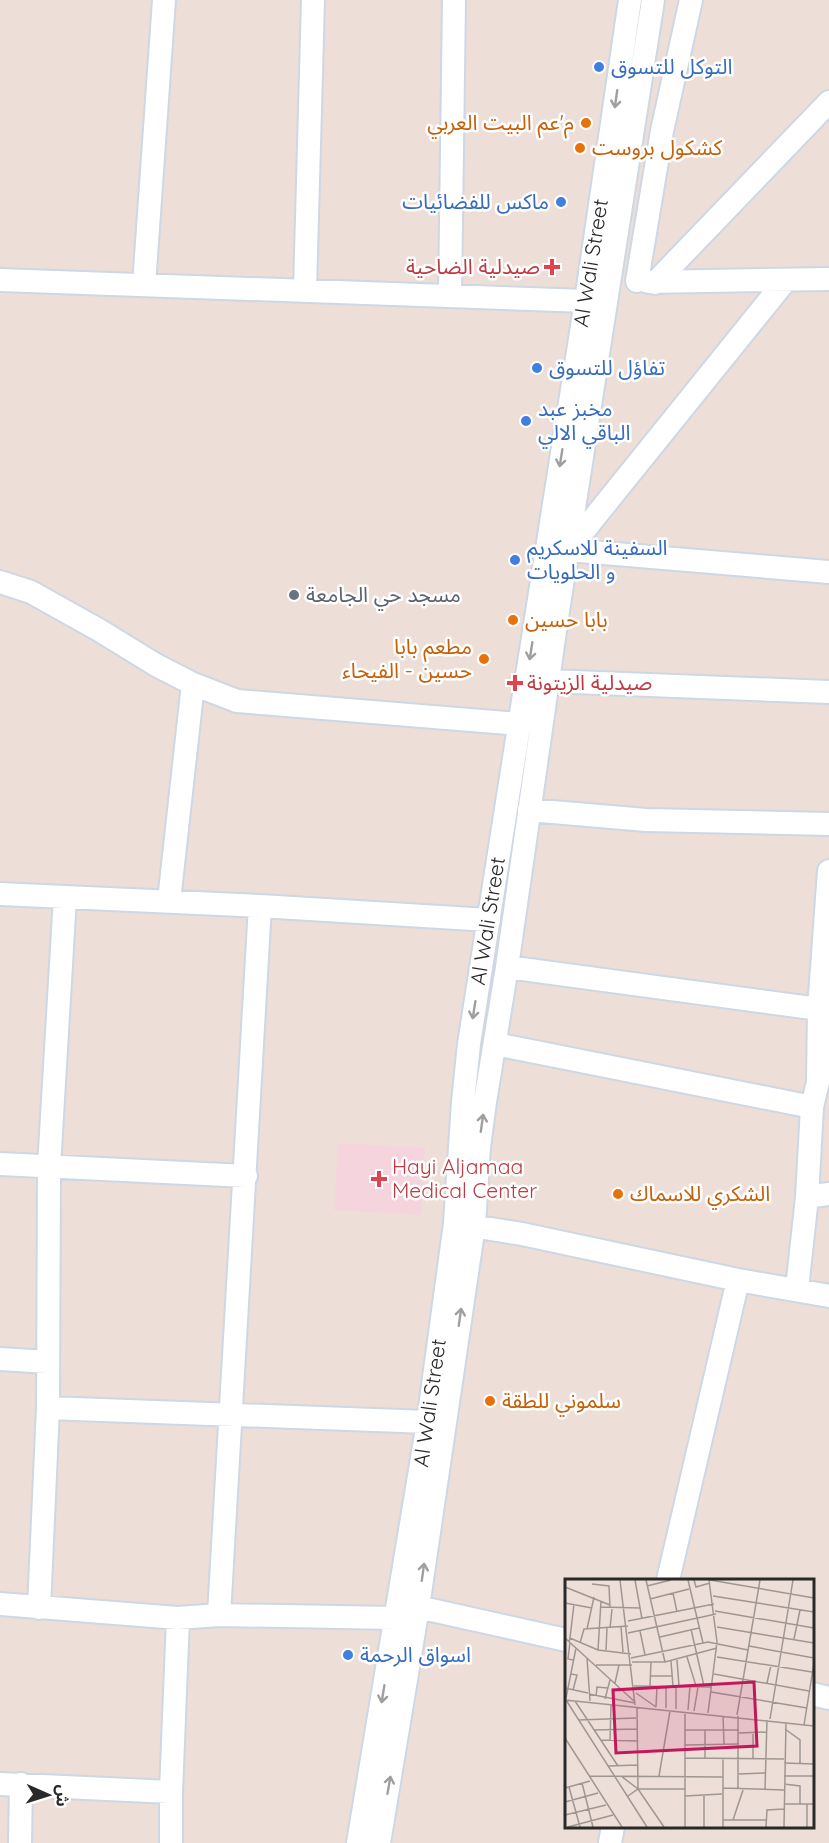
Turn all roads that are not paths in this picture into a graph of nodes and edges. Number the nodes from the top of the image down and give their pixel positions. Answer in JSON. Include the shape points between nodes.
{"nodes":[{"id":1,"x":164,"y":0,"type":"edge"},
{"id":2,"x":313,"y":0,"type":"edge"},
{"id":3,"x":454,"y":0,"type":"edge"},
{"id":4,"x":630,"y":0,"type":"edge"},
{"id":5,"x":653,"y":0,"type":"edge"},
{"id":6,"x":691,"y":0,"type":"edge"},
{"id":7,"x":829,"y":102,"type":"edge"},
{"id":8,"x":829,"y":279,"type":"edge"},
{"id":9,"x":0,"y":280,"type":"edge"},
{"id":10,"x":610,"y":281,"type":"junction"},
{"id":11,"x":785,"y":281,"type":"junction"},
{"id":12,"x":646,"y":282,"type":"junction"},
{"id":13,"x":144,"y":285,"type":"junction"},
{"id":14,"x":305,"y":290,"type":"junction"},
{"id":15,"x":450,"y":296,"type":"junction"},
{"id":16,"x":586,"y":301,"type":"junction"},
{"id":17,"x":568,"y":550,"type":"junction"},
{"id":18,"x":829,"y":572,"type":"edge"},
{"id":19,"x":0,"y":582,"type":"edge"},
{"id":20,"x":548,"y":681,"type":"junction"},
{"id":21,"x":193,"y":684,"type":"junction"},
{"id":22,"x":829,"y":692,"type":"edge"},
{"id":23,"x":520,"y":724,"type":"junction"},
{"id":24,"x":529,"y":810,"type":"junction"},
{"id":25,"x":829,"y":824,"type":"edge"},
{"id":26,"x":829,"y":871,"type":"edge"},
{"id":27,"x":0,"y":894,"type":"edge"},
{"id":28,"x":65,"y":897,"type":"junction"},
{"id":29,"x":169,"y":901,"type":"junction"},
{"id":30,"x":260,"y":906,"type":"junction"},
{"id":31,"x":489,"y":920,"type":"junction"},
{"id":32,"x":507,"y":967,"type":"junction"},
{"id":33,"x":819,"y":1009,"type":"junction"},
{"id":34,"x":495,"y":1044,"type":"junction"},
{"id":35,"x":824,"y":1081,"type":"edge"},
{"id":36,"x":812,"y":1107,"type":"junction"},
{"id":37,"x":0,"y":1164,"type":"edge"},
{"id":38,"x":48,"y":1167,"type":"junction"},
{"id":39,"x":246,"y":1176,"type":"junction"},
{"id":40,"x":818,"y":1196,"type":"edge"},
{"id":41,"x":464,"y":1224,"type":"junction"},
{"id":42,"x":738,"y":1280,"type":"junction"},
{"id":43,"x":797,"y":1289,"type":"junction"},
{"id":44,"x":829,"y":1296,"type":"edge"},
{"id":45,"x":0,"y":1359,"type":"edge"},
{"id":46,"x":48,"y":1362,"type":"junction"},
{"id":47,"x":48,"y":1408,"type":"junction"},
{"id":48,"x":232,"y":1414,"type":"junction"},
{"id":49,"x":428,"y":1422,"type":"junction"},
{"id":50,"x":668,"y":1579,"type":"edge"},
{"id":51,"x":0,"y":1604,"type":"edge"},
{"id":52,"x":418,"y":1606,"type":"junction"},
{"id":53,"x":39,"y":1608,"type":"junction"},
{"id":54,"x":219,"y":1615,"type":"junction"},
{"id":55,"x":178,"y":1618,"type":"junction"},
{"id":56,"x":395,"y":1618,"type":"junction"},
{"id":57,"x":565,"y":1640,"type":"edge"},
{"id":58,"x":814,"y":1694,"type":"edge"},
{"id":59,"x":829,"y":1698,"type":"edge"},
{"id":60,"x":11,"y":1784,"type":"edge"},
{"id":61,"x":171,"y":1792,"type":"junction"},
{"id":62,"x":614,"y":1828,"type":"edge"},
{"id":63,"x":20,"y":1843,"type":"edge"},
{"id":64,"x":171,"y":1843,"type":"edge"},
{"id":65,"x":358,"y":1843,"type":"edge"},
{"id":66,"x":379,"y":1843,"type":"edge"},
{"id":67,"x":610,"y":1843,"type":"edge"}],
"edges":[{"from":1,"to":13,"type":"street"},
{"from":2,"to":14,"type":"street"},
{"from":3,"to":15,"type":"street"},
{"from":4,"to":16,"type":"street","name":"Al Wali Street","one_way":true},
{"from":5,"to":10,"type":"street","name":"Al Wali Street"},
{"from":6,"to":12,"type":"street","via":[[662,130]]},
{"from":7,"to":12,"type":"street"},
{"from":8,"to":11,"type":"street"},
{"from":9,"to":13,"type":"street"},
{"from":10,"to":12,"type":"street"},
{"from":10,"to":17,"type":"street","name":"Al Wali Street"},
{"from":11,"to":12,"type":"street"},
{"from":11,"to":17,"type":"street"},
{"from":13,"to":14,"type":"street"},
{"from":14,"to":15,"type":"street"},
{"from":15,"to":16,"type":"street"},
{"from":16,"to":23,"type":"street","name":"Al Wali Street","one_way":true},
{"from":17,"to":18,"type":"street"},
{"from":17,"to":20,"type":"street","name":"Al Wali Street"},
{"from":19,"to":21,"type":"street","via":[[31,591]]},
{"from":20,"to":22,"type":"street"},
{"from":20,"to":24,"type":"street","name":"Al Wali Street"},
{"from":21,"to":23,"type":"street","via":[[237,700]]},
{"from":21,"to":29,"type":"street"},
{"from":23,"to":31,"type":"street","name":"Al Wali Street"},
{"from":24,"to":25,"type":"street","via":[[646,820]]},
{"from":24,"to":32,"type":"street","name":"Al Wali Street"},
{"from":26,"to":33,"type":"street"},
{"from":27,"to":28,"type":"street"},
{"from":28,"to":29,"type":"street"},
{"from":28,"to":38,"type":"street"},
{"from":29,"to":30,"type":"street"},
{"from":30,"to":31,"type":"street"},
{"from":30,"to":39,"type":"street"},
{"from":31,"to":41,"type":"street","name":"Al Wali Street","one_way":true,"via":[[468,1055],[457,1179]]},
{"from":32,"to":33,"type":"street"},
{"from":32,"to":34,"type":"street","name":"Al Wali Street"},
{"from":33,"to":35,"type":"street"},
{"from":34,"to":36,"type":"street"},
{"from":41,"to":34,"type":"street","name":"Al Wali Street","one_way":true},
{"from":35,"to":36,"type":"street"},
{"from":36,"to":40,"type":"street"},
{"from":37,"to":38,"type":"street"},
{"from":38,"to":39,"type":"street"},
{"from":38,"to":46,"type":"street"},
{"from":39,"to":48,"type":"street"},
{"from":40,"to":43,"type":"street"},
{"from":41,"to":42,"type":"street"},
{"from":41,"to":49,"type":"street","name":"Al Wali Street"},
{"from":52,"to":41,"type":"street","name":"Al Wali Street","one_way":true},
{"from":42,"to":43,"type":"street"},
{"from":42,"to":50,"type":"street"},
{"from":43,"to":44,"type":"street"},
{"from":45,"to":46,"type":"street"},
{"from":46,"to":47,"type":"street"},
{"from":47,"to":48,"type":"street"},
{"from":47,"to":53,"type":"street"},
{"from":48,"to":49,"type":"street"},
{"from":48,"to":54,"type":"street"},
{"from":49,"to":56,"type":"street","name":"Al Wali Street"},
{"from":51,"to":53,"type":"street"},
{"from":52,"to":57,"type":"street"},
{"from":66,"to":52,"type":"street","name":"Al Wali Street","one_way":true},
{"from":53,"to":55,"type":"street"},
{"from":54,"to":55,"type":"street"},
{"from":54,"to":56,"type":"street"},
{"from":55,"to":61,"type":"street"},
{"from":56,"to":65,"type":"street","name":"Al Wali Street","one_way":true},
{"from":58,"to":59,"type":"street"},
{"from":60,"to":61,"type":"street"},
{"from":60,"to":63,"type":"street"},
{"from":61,"to":64,"type":"street"},
{"from":62,"to":67,"type":"street"}]}
